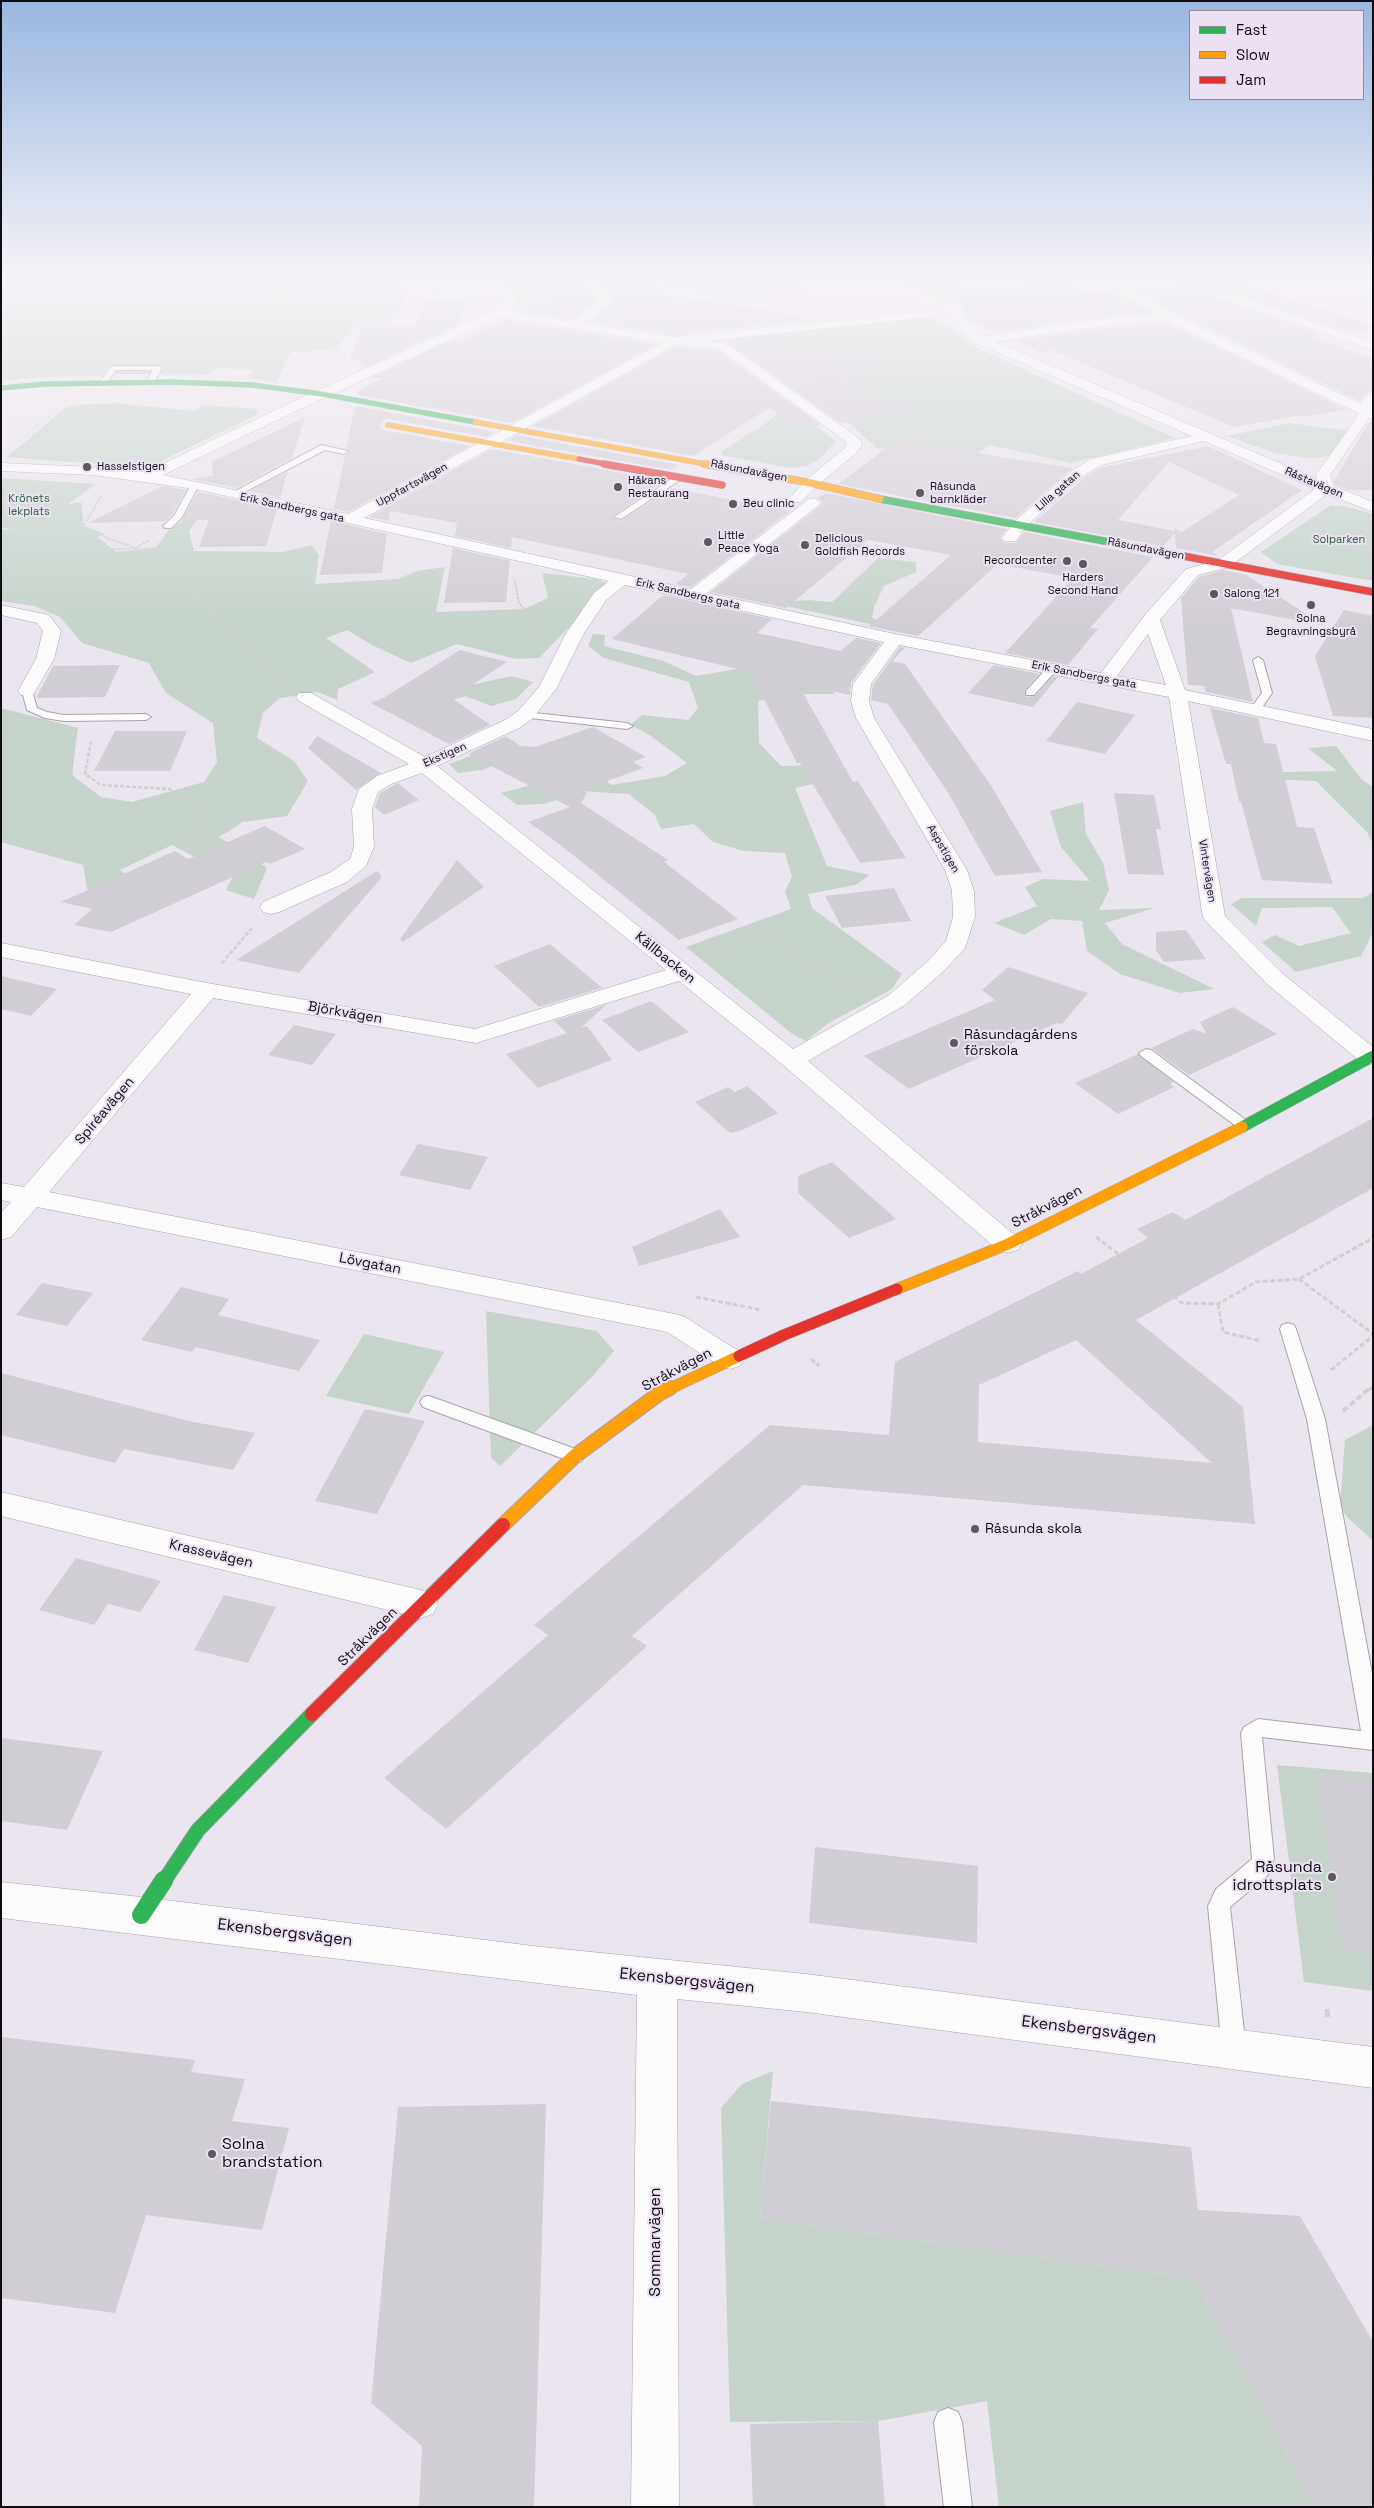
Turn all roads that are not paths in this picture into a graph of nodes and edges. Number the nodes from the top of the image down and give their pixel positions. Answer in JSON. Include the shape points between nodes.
{"nodes":[{"id":1,"x":113,"y":395,"type":"edge"},
{"id":2,"x":320,"y":395,"type":"edge"},
{"id":3,"x":328,"y":395,"type":"edge"},
{"id":4,"x":575,"y":395,"type":"edge"},
{"id":5,"x":792,"y":395,"type":"edge"},
{"id":6,"x":1106,"y":395,"type":"edge"},
{"id":7,"x":1332,"y":395,"type":"edge"},
{"id":8,"x":77,"y":396,"type":"dead end"},
{"id":9,"x":1373,"y":398,"type":"edge"},
{"id":10,"x":271,"y":402,"type":"dead end"},
{"id":11,"x":293,"y":407,"type":"junction"},
{"id":12,"x":315,"y":411,"type":"dead end"},
{"id":13,"x":1370,"y":413,"type":"edge"},
{"id":14,"x":381,"y":423,"type":"dead end"},
{"id":15,"x":515,"y":428,"type":"junction"},
{"id":16,"x":1203,"y":437,"type":"junction"},
{"id":17,"x":488,"y":443,"type":"junction"},
{"id":18,"x":344,"y":451,"type":"dead end"},
{"id":19,"x":1255,"y":458,"type":"junction"},
{"id":20,"x":1,"y":467,"type":"edge"},
{"id":21,"x":1327,"y":468,"type":"junction"},
{"id":22,"x":148,"y":477,"type":"junction"},
{"id":23,"x":679,"y":478,"type":"junction"},
{"id":24,"x":811,"y":483,"type":"junction"},
{"id":25,"x":194,"y":486,"type":"junction"},
{"id":26,"x":730,"y":487,"type":"dead end"},
{"id":27,"x":1327,"y":487,"type":"junction"},
{"id":28,"x":232,"y":495,"type":"junction"},
{"id":29,"x":792,"y":498,"type":"joint"},
{"id":30,"x":818,"y":503,"type":"joint"},
{"id":31,"x":1373,"y":508,"type":"edge"},
{"id":32,"x":618,"y":517,"type":"dead end"},
{"id":33,"x":348,"y":520,"type":"junction"},
{"id":34,"x":168,"y":526,"type":"dead end"},
{"id":35,"x":1013,"y":535,"type":"junction"},
{"id":36,"x":1221,"y":570,"type":"junction"},
{"id":37,"x":622,"y":579,"type":"junction"},
{"id":38,"x":1373,"y":592,"type":"edge"},
{"id":39,"x":694,"y":595,"type":"junction"},
{"id":40,"x":1,"y":610,"type":"edge"},
{"id":41,"x":1151,"y":619,"type":"junction"},
{"id":42,"x":895,"y":639,"type":"junction"},
{"id":43,"x":1258,"y":660,"type":"dead end"},
{"id":44,"x":1052,"y":669,"type":"junction"},
{"id":45,"x":1105,"y":679,"type":"junction"},
{"id":46,"x":27,"y":691,"type":"joint"},
{"id":47,"x":1030,"y":692,"type":"dead end"},
{"id":48,"x":1178,"y":694,"type":"junction"},
{"id":49,"x":305,"y":697,"type":"road end"},
{"id":50,"x":1254,"y":711,"type":"junction"},
{"id":51,"x":525,"y":714,"type":"junction"},
{"id":52,"x":146,"y":717,"type":"dead end"},
{"id":53,"x":627,"y":726,"type":"dead end"},
{"id":54,"x":1373,"y":735,"type":"edge"},
{"id":55,"x":424,"y":765,"type":"junction"},
{"id":56,"x":271,"y":907,"type":"road end"},
{"id":57,"x":1,"y":950,"type":"edge"},
{"id":58,"x":682,"y":972,"type":"junction"},
{"id":59,"x":204,"y":989,"type":"junction"},
{"id":60,"x":1146,"y":1053,"type":"dead end"},
{"id":61,"x":1372,"y":1057,"type":"edge"},
{"id":62,"x":792,"y":1060,"type":"junction"},
{"id":63,"x":1245,"y":1126,"type":"junction"},
{"id":64,"x":1,"y":1191,"type":"edge"},
{"id":65,"x":31,"y":1196,"type":"junction"},
{"id":66,"x":1,"y":1231,"type":"edge"},
{"id":67,"x":1008,"y":1244,"type":"junction"},
{"id":68,"x":1288,"y":1329,"type":"dead end"},
{"id":69,"x":730,"y":1359,"type":"junction"},
{"id":70,"x":429,"y":1402,"type":"dead end"},
{"id":71,"x":575,"y":1456,"type":"junction"},
{"id":72,"x":1,"y":1504,"type":"edge"},
{"id":73,"x":421,"y":1604,"type":"junction"},
{"id":74,"x":1373,"y":1740,"type":"edge"},
{"id":75,"x":1,"y":1900,"type":"edge"},
{"id":76,"x":141,"y":1915,"type":"junction"},
{"id":77,"x":657,"y":1977,"type":"junction"},
{"id":78,"x":1234,"y":2049,"type":"junction"},
{"id":79,"x":1373,"y":2068,"type":"edge"},
{"id":80,"x":948,"y":2422,"type":"dead end"},
{"id":81,"x":655,"y":2507,"type":"edge"},
{"id":82,"x":958,"y":2507,"type":"edge"}],
"edges":[{"from":1,"to":8,"type":"street"},
{"from":2,"to":11,"type":"street"},
{"from":3,"to":15,"type":"street","name":"Råsundavägen"},
{"from":4,"to":15,"type":"street","name":"Uppfartsvägen"},
{"from":5,"to":24,"type":"street","via":[[854,440],[855,445]]},
{"from":6,"to":16,"type":"street","name":"Råstavägen"},
{"from":7,"to":13,"type":"street"},
{"from":9,"to":13,"type":"street","via":[[1369,400]]},
{"from":10,"to":11,"type":"street"},
{"from":11,"to":12,"type":"street"},
{"from":11,"to":22,"type":"street"},
{"from":13,"to":21,"type":"street"},
{"from":14,"to":17,"type":"street","name":"Råsundavägen"},
{"from":15,"to":17,"type":"street","name":"Uppfartsvägen"},
{"from":15,"to":24,"type":"street","name":"Råsundavägen"},
{"from":16,"to":19,"type":"street","name":"Råstavägen"},
{"from":16,"to":35,"type":"street","name":"Lilla gatan","via":[[1096,462],[1078,473]]},
{"from":17,"to":23,"type":"street","name":"Råsundavägen"},
{"from":17,"to":33,"type":"street","name":"Uppfartsvägen"},
{"from":18,"to":28,"type":"lane","via":[[324,447]]},
{"from":19,"to":21,"type":"street","name":"Råstavägen"},
{"from":19,"to":27,"type":"street","name":"Råstavägen"},
{"from":20,"to":22,"type":"street","name":"Erik Sandbergs gata"},
{"from":21,"to":27,"type":"street","via":[[1323,475]]},
{"from":22,"to":25,"type":"street","name":"Erik Sandbergs gata"},
{"from":23,"to":26,"type":"street","name":"Råsundavägen"},
{"from":23,"to":32,"type":"lane"},
{"from":24,"to":29,"type":"street"},
{"from":24,"to":35,"type":"street","name":"Råsundavägen"},
{"from":25,"to":28,"type":"street","name":"Erik Sandbergs gata"},
{"from":25,"to":34,"type":"lane","via":[[178,518]]},
{"from":27,"to":31,"type":"street","name":"Råstavägen"},
{"from":27,"to":36,"type":"street"},
{"from":28,"to":33,"type":"street","name":"Erik Sandbergs gata"},
{"from":29,"to":30,"type":"street","name":"Råsundavägen"},
{"from":30,"to":39,"type":"street"},
{"from":33,"to":37,"type":"street","name":"Erik Sandbergs gata"},
{"from":35,"to":36,"type":"street","name":"Råsundavägen"},
{"from":36,"to":38,"type":"street","name":"Råsundavägen"},
{"from":36,"to":41,"type":"street","via":[[1187,571]]},
{"from":37,"to":39,"type":"street","name":"Erik Sandbergs gata"},
{"from":37,"to":51,"type":"street","name":"Ekstigen","via":[[600,597],[574,635],[547,689]]},
{"from":39,"to":42,"type":"street","name":"Erik Sandbergs gata"},
{"from":40,"to":46,"type":"street","via":[[43,619],[52,631],[45,660]]},
{"from":41,"to":45,"type":"street"},
{"from":41,"to":48,"type":"street","name":"Vintervägen"},
{"from":42,"to":44,"type":"street","name":"Erik Sandbergs gata"},
{"from":42,"to":62,"type":"street","name":"Aspstigen","via":[[862,684],[860,701],[865,718],[956,870],[963,890],[964,917],[956,943],[898,1000]]},
{"from":43,"to":50,"type":"lane","via":[[1267,693]]},
{"from":44,"to":45,"type":"street","name":"Erik Sandbergs gata"},
{"from":44,"to":47,"type":"lane"},
{"from":45,"to":48,"type":"street","name":"Erik Sandbergs gata"},
{"from":46,"to":52,"type":"lane","via":[[32,710],[45,715]]},
{"from":48,"to":50,"type":"street","name":"Erik Sandbergs gata"},
{"from":48,"to":61,"type":"street","name":"Vintervägen","via":[[1214,918],[1275,979]]},
{"from":49,"to":55,"type":"street","name":"Källbacken"},
{"from":50,"to":54,"type":"street","name":"Erik Sandbergs gata"},
{"from":51,"to":53,"type":"lane"},
{"from":51,"to":55,"type":"street","name":"Ekstigen","via":[[512,724]]},
{"from":55,"to":56,"type":"street","name":"Ekstigen","via":[[369,789],[362,809],[364,847],[359,862],[339,878]]},
{"from":55,"to":58,"type":"street","name":"Källbacken"},
{"from":57,"to":59,"type":"street","name":"Björkvägen"},
{"from":58,"to":59,"type":"street","name":"Björkvägen","via":[[476,1036]]},
{"from":58,"to":62,"type":"street","name":"Källbacken"},
{"from":59,"to":65,"type":"street","name":"Spiréavägen"},
{"from":60,"to":63,"type":"lane"},
{"from":61,"to":63,"type":"street","name":"Stråkvägen"},
{"from":62,"to":67,"type":"street","name":"Källbacken"},
{"from":63,"to":67,"type":"street","name":"Stråkvägen"},
{"from":64,"to":65,"type":"street","name":"Lövgatan"},
{"from":65,"to":66,"type":"street","name":"Spiréavägen"},
{"from":65,"to":69,"type":"street","name":"Lövgatan","via":[[675,1324]]},
{"from":67,"to":69,"type":"street","name":"Stråkvägen"},
{"from":68,"to":74,"type":"lane","via":[[1316,1419]]},
{"from":69,"to":71,"type":"street","name":"Stråkvägen","via":[[660,1393]]},
{"from":70,"to":71,"type":"lane"},
{"from":71,"to":73,"type":"street","name":"Stråkvägen"},
{"from":72,"to":73,"type":"street","name":"Krassevägen"},
{"from":73,"to":76,"type":"street","name":"Stråkvägen","via":[[198,1830]]},
{"from":74,"to":78,"type":"lane","via":[[1258,1728],[1250,1732],[1263,1859],[1260,1868],[1224,1896],[1219,1906]]},
{"from":75,"to":76,"type":"street","name":"Ekensbergsvägen"},
{"from":76,"to":77,"type":"street","name":"Ekensbergsvägen","via":[[533,1965]]},
{"from":77,"to":78,"type":"street","name":"Ekensbergsvägen","via":[[806,1993]]},
{"from":77,"to":81,"type":"street","name":"Sommarvägen"},
{"from":78,"to":79,"type":"street","name":"Ekensbergsvägen"},
{"from":80,"to":82,"type":"lane"}]}
